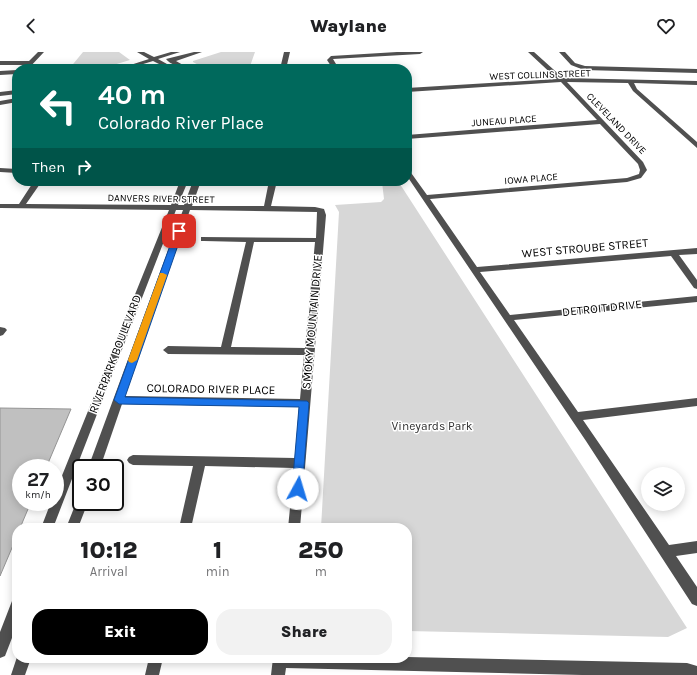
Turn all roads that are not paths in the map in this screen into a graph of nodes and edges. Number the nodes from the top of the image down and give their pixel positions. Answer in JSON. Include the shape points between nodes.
{"nodes":[{"id":1,"x":41,"y":52,"type":"edge"},
{"id":2,"x":140,"y":52,"type":"edge"},
{"id":3,"x":156,"y":52,"type":"edge"},
{"id":4,"x":177,"y":52,"type":"edge"},
{"id":5,"x":198,"y":52,"type":"edge"},
{"id":6,"x":287,"y":52,"type":"edge"},
{"id":7,"x":420,"y":52,"type":"edge"},
{"id":8,"x":531,"y":52,"type":"edge"},
{"id":9,"x":562,"y":52,"type":"edge"},
{"id":10,"x":164,"y":56,"type":"junction"},
{"id":11,"x":154,"y":59,"type":"junction"},
{"id":12,"x":171,"y":60,"type":"junction"},
{"id":13,"x":0,"y":63,"type":"edge"},
{"id":14,"x":30,"y":63,"type":"joint"},
{"id":15,"x":162,"y":63,"type":"junction"},
{"id":16,"x":138,"y":64,"type":"edge"},
{"id":17,"x":159,"y":64,"type":"edge"},
{"id":18,"x":178,"y":64,"type":"edge"},
{"id":19,"x":284,"y":64,"type":"edge"},
{"id":20,"x":333,"y":64,"type":"edge"},
{"id":21,"x":629,"y":69,"type":"junction"},
{"id":22,"x":643,"y":70,"type":"junction"},
{"id":23,"x":697,"y":71,"type":"edge"},
{"id":24,"x":12,"y":72,"type":"edge"},
{"id":25,"x":0,"y":73,"type":"edge"},
{"id":26,"x":562,"y":80,"type":"junction"},
{"id":27,"x":633,"y":81,"type":"junction"},
{"id":28,"x":652,"y":82,"type":"junction"},
{"id":29,"x":697,"y":83,"type":"edge"},
{"id":30,"x":412,"y":90,"type":"edge"},
{"id":31,"x":12,"y":93,"type":"edge"},
{"id":32,"x":0,"y":94,"type":"edge"},
{"id":33,"x":12,"y":101,"type":"edge"},
{"id":34,"x":0,"y":103,"type":"edge"},
{"id":35,"x":602,"y":122,"type":"junction"},
{"id":36,"x":412,"y":137,"type":"edge"},
{"id":37,"x":697,"y":146,"type":"edge"},
{"id":38,"x":0,"y":170,"type":"edge"},
{"id":39,"x":12,"y":171,"type":"edge"},
{"id":40,"x":638,"y":177,"type":"joint"},
{"id":41,"x":412,"y":179,"type":"edge"},
{"id":42,"x":35,"y":186,"type":"edge"},
{"id":43,"x":182,"y":186,"type":"edge"},
{"id":44,"x":195,"y":186,"type":"edge"},
{"id":45,"x":272,"y":186,"type":"edge"},
{"id":46,"x":424,"y":197,"type":"junction"},
{"id":47,"x":0,"y":206,"type":"edge"},
{"id":48,"x":21,"y":206,"type":"junction"},
{"id":49,"x":172,"y":208,"type":"junction"},
{"id":50,"x":187,"y":208,"type":"junction"},
{"id":51,"x":267,"y":209,"type":"junction"},
{"id":52,"x":321,"y":211,"type":"joint"},
{"id":53,"x":204,"y":239,"type":"dead end"},
{"id":54,"x":251,"y":239,"type":"junction"},
{"id":55,"x":320,"y":240,"type":"junction"},
{"id":56,"x":697,"y":251,"type":"edge"},
{"id":57,"x":672,"y":253,"type":"junction"},
{"id":58,"x":475,"y":270,"type":"junction"},
{"id":59,"x":697,"y":286,"type":"edge"},
{"id":60,"x":697,"y":299,"type":"edge"},
{"id":61,"x":506,"y":318,"type":"junction"},
{"id":62,"x":168,"y":350,"type":"dead end"},
{"id":63,"x":225,"y":351,"type":"junction"},
{"id":64,"x":310,"y":352,"type":"junction"},
{"id":65,"x":119,"y":400,"type":"junction"},
{"id":66,"x":697,"y":402,"type":"edge"},
{"id":67,"x":304,"y":403,"type":"junction"},
{"id":68,"x":576,"y":417,"type":"junction"},
{"id":69,"x":97,"y":459,"type":"edge"},
{"id":70,"x":133,"y":460,"type":"dead end"},
{"id":71,"x":200,"y":461,"type":"junction"},
{"id":72,"x":301,"y":463,"type":"junction"},
{"id":73,"x":79,"y":511,"type":"edge"},
{"id":74,"x":49,"y":523,"type":"edge"},
{"id":75,"x":74,"y":523,"type":"edge"},
{"id":76,"x":186,"y":523,"type":"edge"},
{"id":77,"x":295,"y":523,"type":"edge"},
{"id":78,"x":697,"y":547,"type":"edge"},
{"id":79,"x":666,"y":552,"type":"junction"},
{"id":80,"x":697,"y":599,"type":"edge"},
{"id":81,"x":12,"y":619,"type":"edge"},
{"id":82,"x":0,"y":650,"type":"edge"},
{"id":83,"x":22,"y":663,"type":"edge"},
{"id":84,"x":155,"y":663,"type":"edge"},
{"id":85,"x":279,"y":665,"type":"edge"},
{"id":86,"x":697,"y":672,"type":"edge"},
{"id":87,"x":18,"y":675,"type":"edge"},
{"id":88,"x":152,"y":675,"type":"edge"}],
"edges":[{"from":1,"to":14,"type":"street"},
{"from":2,"to":11,"type":"street"},
{"from":3,"to":10,"type":"street"},
{"from":4,"to":10,"type":"street"},
{"from":5,"to":12,"type":"street"},
{"from":6,"to":19,"type":"street"},
{"from":7,"to":20,"type":"street","via":[[331,58]]},
{"from":8,"to":26,"type":"street","name":"CLEVELAND DRIVE"},
{"from":9,"to":21,"type":"street","via":[[579,67]]},
{"from":10,"to":11,"type":"street"},
{"from":10,"to":12,"type":"street"},
{"from":11,"to":15,"type":"street"},
{"from":11,"to":16,"type":"street"},
{"from":12,"to":15,"type":"street"},
{"from":12,"to":18,"type":"street"},
{"from":13,"to":14,"type":"street"},
{"from":15,"to":17,"type":"street"},
{"from":21,"to":22,"type":"street"},
{"from":21,"to":27,"type":"street"},
{"from":22,"to":23,"type":"street"},
{"from":22,"to":28,"type":"street"},
{"from":24,"to":25,"type":"street"},
{"from":26,"to":27,"type":"street","name":"WEST COLLINS STREET"},
{"from":26,"to":30,"type":"street","name":"WEST COLLINS STREET"},
{"from":26,"to":35,"type":"street","name":"CLEVELAND DRIVE"},
{"from":27,"to":28,"type":"street","name":"WEST COLLINS STREET"},
{"from":27,"to":37,"type":"street","via":[[635,90]]},
{"from":28,"to":29,"type":"street","name":"WEST COLLINS STREET"},
{"from":31,"to":32,"type":"street"},
{"from":33,"to":34,"type":"street"},
{"from":35,"to":36,"type":"street","name":"JUNEAU PLACE"},
{"from":35,"to":40,"type":"street","name":"CLEVELAND DRIVE","via":[[642,163],[644,172]]},
{"from":38,"to":39,"type":"street"},
{"from":40,"to":46,"type":"street","name":"IOWA PLACE"},
{"from":41,"to":46,"type":"street"},
{"from":42,"to":48,"type":"street"},
{"from":43,"to":49,"type":"street","name":"RIVERPARK BOULEVARD"},
{"from":44,"to":50,"type":"street","name":"RIVERPARK BOULEVARD"},
{"from":45,"to":51,"type":"street"},
{"from":46,"to":58,"type":"street"},
{"from":47,"to":48,"type":"street","name":"DANVERS RIVER STREET"},
{"from":48,"to":49,"type":"street","name":"DANVERS RIVER STREET"},
{"from":49,"to":50,"type":"street","name":"DANVERS RIVER STREET"},
{"from":49,"to":74,"type":"street","name":"RIVERPARK BOULEVARD"},
{"from":50,"to":51,"type":"street","name":"DANVERS RIVER STREET"},
{"from":50,"to":65,"type":"street","name":"RIVERPARK BOULEVARD"},
{"from":51,"to":52,"type":"street","name":"DANVERS RIVER STREET"},
{"from":52,"to":55,"type":"street","name":"SMOKY MOUNTAIN DRIVE"},
{"from":53,"to":54,"type":"street"},
{"from":54,"to":55,"type":"street"},
{"from":54,"to":63,"type":"street"},
{"from":55,"to":64,"type":"street","name":"SMOKY MOUNTAIN DRIVE"},
{"from":56,"to":57,"type":"street","name":"WEST STROUBE STREET"},
{"from":57,"to":58,"type":"street","name":"WEST STROUBE STREET"},
{"from":57,"to":59,"type":"street"},
{"from":58,"to":61,"type":"street"},
{"from":60,"to":61,"type":"street","name":"DETROIT DRIVE"},
{"from":61,"to":68,"type":"street"},
{"from":62,"to":63,"type":"street"},
{"from":63,"to":64,"type":"street"},
{"from":64,"to":67,"type":"street","name":"SMOKY MOUNTAIN DRIVE"},
{"from":65,"to":67,"type":"street","name":"COLORADO RIVER PLACE"},
{"from":65,"to":69,"type":"street","name":"RIVERPARK BOULEVARD"},
{"from":66,"to":68,"type":"street"},
{"from":67,"to":72,"type":"street","name":"SMOKY MOUNTAIN DRIVE"},
{"from":68,"to":79,"type":"street"},
{"from":70,"to":71,"type":"street"},
{"from":71,"to":72,"type":"street"},
{"from":71,"to":76,"type":"street"},
{"from":72,"to":77,"type":"street","name":"SMOKY MOUNTAIN DRIVE"},
{"from":73,"to":75,"type":"street"},
{"from":78,"to":79,"type":"street"},
{"from":79,"to":80,"type":"street"},
{"from":81,"to":82,"type":"street"},
{"from":83,"to":87,"type":"street"},
{"from":84,"to":88,"type":"street"},
{"from":85,"to":86,"type":"street"}]}
